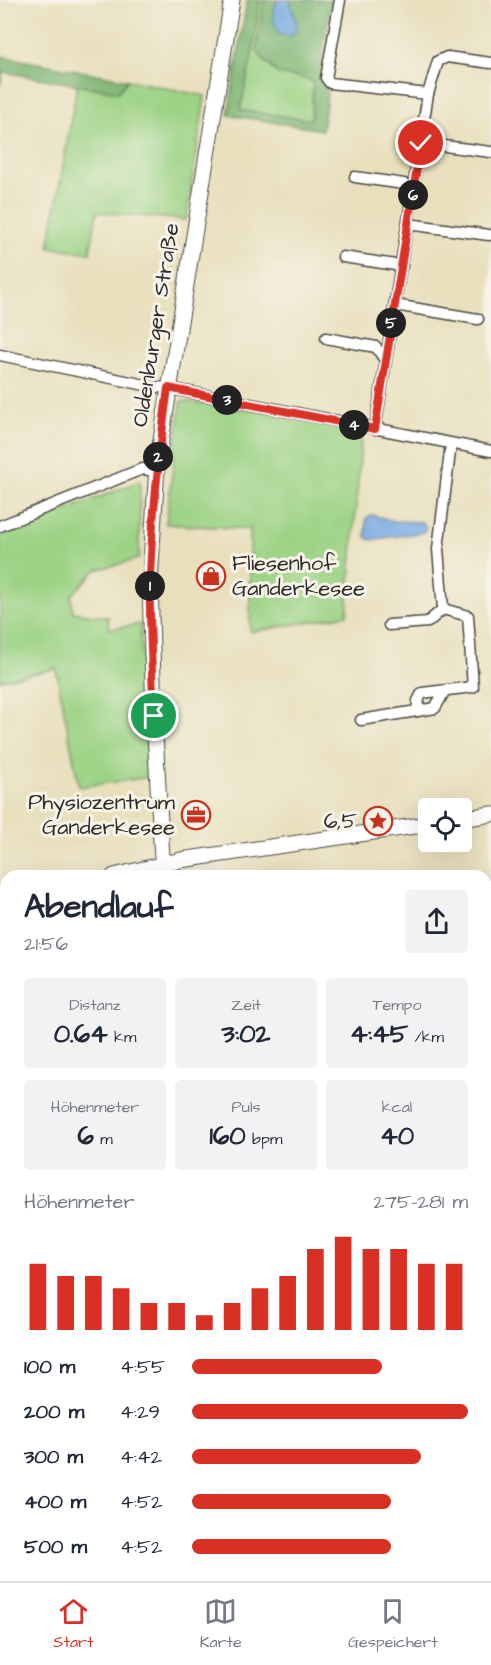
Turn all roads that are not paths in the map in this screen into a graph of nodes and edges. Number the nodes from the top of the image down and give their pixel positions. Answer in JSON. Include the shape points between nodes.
{"nodes":[{"id":1,"x":232,"y":0,"type":"edge"},
{"id":2,"x":340,"y":0,"type":"edge"},
{"id":3,"x":491,"y":63,"type":"edge"},
{"id":4,"x":428,"y":94,"type":"junction"},
{"id":5,"x":421,"y":143,"type":"junction"},
{"id":6,"x":491,"y":152,"type":"edge"},
{"id":7,"x":416,"y":175,"type":"junction"},
{"id":8,"x":355,"y":177,"type":"dead end"},
{"id":9,"x":404,"y":184,"type":"junction"},
{"id":10,"x":412,"y":196,"type":"junction"},
{"id":11,"x":408,"y":224,"type":"junction"},
{"id":12,"x":489,"y":235,"type":"dead end"},
{"id":13,"x":344,"y":257,"type":"dead end"},
{"id":14,"x":402,"y":266,"type":"junction"},
{"id":15,"x":395,"y":305,"type":"junction"},
{"id":16,"x":478,"y":319,"type":"dead end"},
{"id":17,"x":326,"y":338,"type":"dead end"},
{"id":18,"x":388,"y":338,"type":"junction"},
{"id":19,"x":376,"y":347,"type":"junction"},
{"id":20,"x":0,"y":355,"type":"edge"},
{"id":21,"x":386,"y":360,"type":"junction"},
{"id":22,"x":168,"y":388,"type":"junction"},
{"id":23,"x":375,"y":429,"type":"junction"},
{"id":24,"x":452,"y":444,"type":"junction"},
{"id":25,"x":491,"y":451,"type":"edge"},
{"id":26,"x":157,"y":471,"type":"junction"},
{"id":27,"x":0,"y":526,"type":"edge"},
{"id":28,"x":442,"y":609,"type":"junction"},
{"id":29,"x":389,"y":625,"type":"dead end"},
{"id":30,"x":444,"y":692,"type":"junction"},
{"id":31,"x":417,"y":711,"type":"junction"},
{"id":32,"x":361,"y":720,"type":"dead end"},
{"id":33,"x":491,"y":814,"type":"edge"},
{"id":34,"x":472,"y":817,"type":"edge"},
{"id":35,"x":418,"y":826,"type":"edge"},
{"id":36,"x":163,"y":870,"type":"edge"}],
"edges":[{"from":1,"to":22,"type":"main road","name":"Oldenburger Straße"},
{"from":2,"to":4,"type":"street","via":[[326,78],[330,83]]},
{"from":3,"to":4,"type":"street","via":[[447,57],[438,61]]},
{"from":4,"to":5,"type":"street"},
{"from":5,"to":6,"type":"street"},
{"from":5,"to":7,"type":"street"},
{"from":7,"to":9,"type":"street"},
{"from":7,"to":10,"type":"street"},
{"from":8,"to":9,"type":"street"},
{"from":9,"to":10,"type":"street"},
{"from":10,"to":11,"type":"street"},
{"from":11,"to":12,"type":"street"},
{"from":11,"to":14,"type":"street"},
{"from":13,"to":14,"type":"street"},
{"from":14,"to":15,"type":"street"},
{"from":15,"to":16,"type":"street"},
{"from":15,"to":18,"type":"street"},
{"from":17,"to":19,"type":"street"},
{"from":18,"to":19,"type":"street"},
{"from":18,"to":21,"type":"street"},
{"from":19,"to":21,"type":"street"},
{"from":20,"to":22,"type":"street"},
{"from":21,"to":23,"type":"street"},
{"from":22,"to":23,"type":"street"},
{"from":22,"to":26,"type":"main road","name":"Oldenburger Straße"},
{"from":23,"to":24,"type":"street"},
{"from":24,"to":25,"type":"street"},
{"from":24,"to":28,"type":"street","via":[[438,549]]},
{"from":26,"to":27,"type":"street","via":[[142,469]]},
{"from":26,"to":36,"type":"main road","name":"Oldenburger Straße","via":[[150,582]]},
{"from":28,"to":29,"type":"street","via":[[428,622]]},
{"from":28,"to":30,"type":"street","via":[[468,616],[473,687]]},
{"from":30,"to":31,"type":"street","via":[[435,708]]},
{"from":30,"to":31,"type":"street","via":[[422,693]]},
{"from":31,"to":32,"type":"street"},
{"from":33,"to":34,"type":"main road"},
{"from":35,"to":36,"type":"main road"}]}
